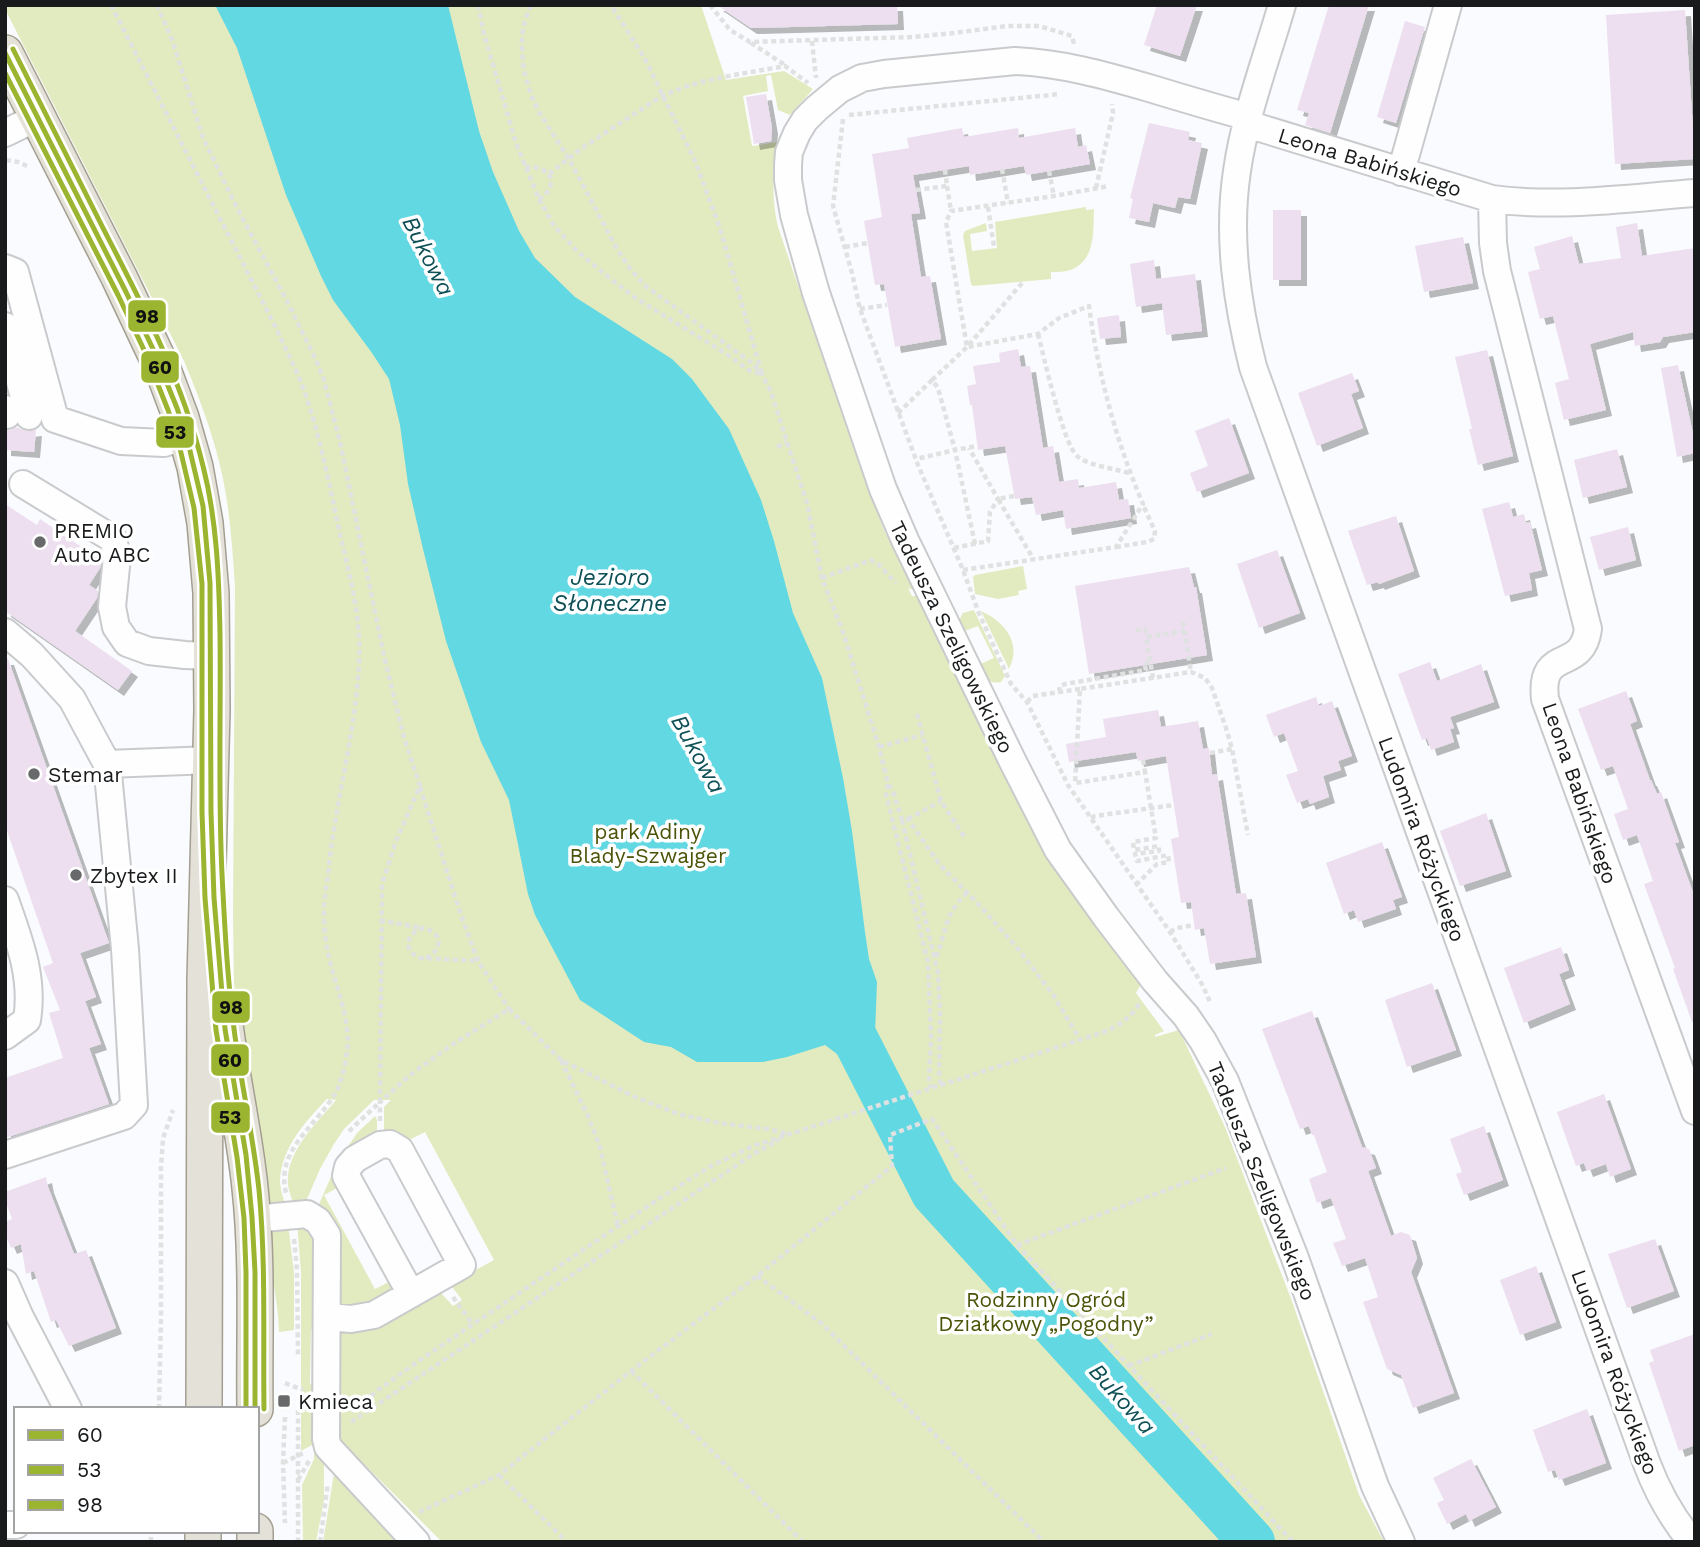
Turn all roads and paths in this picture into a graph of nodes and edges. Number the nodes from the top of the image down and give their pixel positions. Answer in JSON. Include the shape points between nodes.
{"nodes":[{"id":1,"x":111,"y":5,"type":"edge"},
{"id":2,"x":157,"y":5,"type":"edge"},
{"id":3,"x":478,"y":5,"type":"edge"},
{"id":4,"x":531,"y":5,"type":"edge"},
{"id":5,"x":611,"y":5,"type":"edge"},
{"id":6,"x":1282,"y":5,"type":"edge"},
{"id":7,"x":1448,"y":5,"type":"edge"},
{"id":8,"x":812,"y":41,"type":"dead end"},
{"id":9,"x":750,"y":42,"type":"dead end"},
{"id":10,"x":5,"y":52,"type":"edge"},
{"id":11,"x":785,"y":66,"type":"junction"},
{"id":12,"x":664,"y":95,"type":"junction"},
{"id":13,"x":1112,"y":97,"type":"dead end"},
{"id":14,"x":843,"y":116,"type":"dead end"},
{"id":15,"x":38,"y":117,"type":"junction"},
{"id":16,"x":1248,"y":121,"type":"junction"},
{"id":17,"x":5,"y":133,"type":"edge"},
{"id":18,"x":569,"y":159,"type":"junction"},
{"id":19,"x":5,"y":160,"type":"edge"},
{"id":20,"x":526,"y":167,"type":"junction"},
{"id":21,"x":1002,"y":169,"type":"dead end"},
{"id":22,"x":945,"y":170,"type":"dead end"},
{"id":23,"x":1049,"y":171,"type":"dead end"},
{"id":24,"x":1402,"y":172,"type":"junction"},
{"id":25,"x":549,"y":174,"type":"junction"},
{"id":26,"x":33,"y":178,"type":"dead end"},
{"id":27,"x":947,"y":186,"type":"junction"},
{"id":28,"x":1109,"y":186,"type":"dead end"},
{"id":29,"x":1096,"y":188,"type":"junction"},
{"id":30,"x":916,"y":190,"type":"dead end"},
{"id":31,"x":1695,"y":193,"type":"edge"},
{"id":32,"x":1054,"y":196,"type":"junction"},
{"id":33,"x":539,"y":199,"type":"junction"},
{"id":34,"x":1492,"y":199,"type":"junction"},
{"id":35,"x":1008,"y":204,"type":"junction"},
{"id":36,"x":988,"y":206,"type":"junction"},
{"id":37,"x":951,"y":211,"type":"junction"},
{"id":38,"x":868,"y":243,"type":"dead end"},
{"id":39,"x":845,"y":247,"type":"junction"},
{"id":40,"x":994,"y":247,"type":"dead end"},
{"id":41,"x":5,"y":268,"type":"edge"},
{"id":42,"x":1023,"y":282,"type":"dead end"},
{"id":43,"x":887,"y":305,"type":"dead end"},
{"id":44,"x":860,"y":309,"type":"junction"},
{"id":45,"x":5,"y":326,"type":"edge"},
{"id":46,"x":1038,"y":334,"type":"junction"},
{"id":47,"x":967,"y":347,"type":"junction"},
{"id":48,"x":762,"y":374,"type":"junction"},
{"id":49,"x":932,"y":380,"type":"junction"},
{"id":50,"x":898,"y":412,"type":"junction"},
{"id":51,"x":20,"y":415,"type":"edge"},
{"id":52,"x":186,"y":436,"type":"junction"},
{"id":53,"x":787,"y":442,"type":"junction"},
{"id":54,"x":977,"y":446,"type":"dead end"},
{"id":55,"x":777,"y":447,"type":"dead end"},
{"id":56,"x":969,"y":448,"type":"junction"},
{"id":57,"x":955,"y":450,"type":"junction"},
{"id":58,"x":916,"y":459,"type":"junction"},
{"id":59,"x":1130,"y":474,"type":"junction"},
{"id":60,"x":23,"y":484,"type":"dead end"},
{"id":61,"x":1014,"y":496,"type":"dead end"},
{"id":62,"x":998,"y":499,"type":"junction"},
{"id":63,"x":1143,"y":504,"type":"junction"},
{"id":64,"x":975,"y":544,"type":"junction"},
{"id":65,"x":1116,"y":547,"type":"junction"},
{"id":66,"x":954,"y":548,"type":"junction"},
{"id":67,"x":1034,"y":560,"type":"junction"},
{"id":68,"x":867,"y":562,"type":"dead end"},
{"id":69,"x":963,"y":570,"type":"junction"},
{"id":70,"x":822,"y":578,"type":"junction"},
{"id":71,"x":1183,"y":622,"type":"dead end"},
{"id":72,"x":1136,"y":630,"type":"dead end"},
{"id":73,"x":1185,"y":631,"type":"junction"},
{"id":74,"x":5,"y":632,"type":"edge"},
{"id":75,"x":1146,"y":637,"type":"junction"},
{"id":76,"x":212,"y":656,"type":"junction"},
{"id":77,"x":1150,"y":662,"type":"junction"},
{"id":78,"x":1191,"y":672,"type":"junction"},
{"id":79,"x":1153,"y":678,"type":"junction"},
{"id":80,"x":1080,"y":689,"type":"junction"},
{"id":81,"x":1060,"y":692,"type":"junction"},
{"id":82,"x":1027,"y":702,"type":"junction"},
{"id":83,"x":916,"y":714,"type":"dead end"},
{"id":84,"x":922,"y":735,"type":"junction"},
{"id":85,"x":879,"y":747,"type":"junction"},
{"id":86,"x":1232,"y":749,"type":"junction"},
{"id":87,"x":1210,"y":753,"type":"dead end"},
{"id":88,"x":212,"y":760,"type":"junction"},
{"id":89,"x":1143,"y":760,"type":"dead end"},
{"id":90,"x":107,"y":764,"type":"junction"},
{"id":91,"x":1145,"y":772,"type":"junction"},
{"id":92,"x":888,"y":783,"type":"junction"},
{"id":93,"x":1075,"y":783,"type":"junction"},
{"id":94,"x":1068,"y":785,"type":"junction"},
{"id":95,"x":420,"y":786,"type":"junction"},
{"id":96,"x":941,"y":801,"type":"junction"},
{"id":97,"x":1174,"y":805,"type":"dead end"},
{"id":98,"x":1151,"y":808,"type":"junction"},
{"id":99,"x":211,"y":812,"type":"junction"},
{"id":100,"x":1091,"y":818,"type":"junction"},
{"id":101,"x":905,"y":819,"type":"junction"},
{"id":102,"x":1248,"y":835,"type":"dead end"},
{"id":103,"x":964,"y":838,"type":"dead end"},
{"id":104,"x":1136,"y":885,"type":"junction"},
{"id":105,"x":967,"y":893,"type":"junction"},
{"id":106,"x":5,"y":900,"type":"edge"},
{"id":107,"x":380,"y":920,"type":"junction"},
{"id":108,"x":1194,"y":925,"type":"dead end"},
{"id":109,"x":423,"y":928,"type":"junction"},
{"id":110,"x":944,"y":930,"type":"junction"},
{"id":111,"x":1170,"y":932,"type":"junction"},
{"id":112,"x":951,"y":933,"type":"dead end"},
{"id":113,"x":426,"y":958,"type":"junction"},
{"id":114,"x":936,"y":958,"type":"junction"},
{"id":115,"x":478,"y":961,"type":"junction"},
{"id":116,"x":1155,"y":981,"type":"junction"},
{"id":117,"x":1211,"y":1004,"type":"dead end"},
{"id":118,"x":509,"y":1009,"type":"junction"},
{"id":119,"x":5,"y":1036,"type":"edge"},
{"id":120,"x":1080,"y":1040,"type":"junction"},
{"id":121,"x":561,"y":1060,"type":"junction"},
{"id":122,"x":941,"y":1085,"type":"junction"},
{"id":123,"x":932,"y":1088,"type":"junction"},
{"id":124,"x":177,"y":1098,"type":"dead end"},
{"id":125,"x":380,"y":1102,"type":"junction"},
{"id":126,"x":1695,"y":1111,"type":"edge"},
{"id":127,"x":789,"y":1134,"type":"junction"},
{"id":128,"x":343,"y":1141,"type":"dead end"},
{"id":129,"x":5,"y":1155,"type":"edge"},
{"id":130,"x":1226,"y":1168,"type":"dead end"},
{"id":131,"x":291,"y":1215,"type":"junction"},
{"id":132,"x":253,"y":1219,"type":"junction"},
{"id":133,"x":618,"y":1227,"type":"junction"},
{"id":134,"x":1017,"y":1245,"type":"junction"},
{"id":135,"x":757,"y":1276,"type":"junction"},
{"id":136,"x":439,"y":1278,"type":"junction"},
{"id":137,"x":5,"y":1283,"type":"edge"},
{"id":138,"x":411,"y":1294,"type":"junction"},
{"id":139,"x":13,"y":1317,"type":"edge"},
{"id":140,"x":328,"y":1317,"type":"junction"},
{"id":141,"x":473,"y":1325,"type":"junction"},
{"id":142,"x":1212,"y":1334,"type":"dead end"},
{"id":143,"x":298,"y":1362,"type":"dead end"},
{"id":144,"x":1129,"y":1366,"type":"junction"},
{"id":145,"x":286,"y":1371,"type":"dead end"},
{"id":146,"x":631,"y":1371,"type":"junction"},
{"id":147,"x":298,"y":1375,"type":"dead end"},
{"id":148,"x":275,"y":1405,"type":"edge"},
{"id":149,"x":67,"y":1407,"type":"edge"},
{"id":150,"x":159,"y":1407,"type":"edge"},
{"id":151,"x":204,"y":1407,"type":"edge"},
{"id":152,"x":327,"y":1443,"type":"junction"},
{"id":153,"x":297,"y":1457,"type":"junction"},
{"id":154,"x":283,"y":1463,"type":"junction"},
{"id":155,"x":499,"y":1475,"type":"junction"},
{"id":156,"x":297,"y":1481,"type":"junction"},
{"id":157,"x":398,"y":1522,"type":"junction"},
{"id":158,"x":265,"y":1534,"type":"edge"},
{"id":159,"x":298,"y":1542,"type":"edge"},
{"id":160,"x":320,"y":1542,"type":"edge"},
{"id":161,"x":416,"y":1542,"type":"edge"},
{"id":162,"x":567,"y":1542,"type":"edge"},
{"id":163,"x":803,"y":1542,"type":"edge"},
{"id":164,"x":1044,"y":1542,"type":"edge"},
{"id":165,"x":1293,"y":1542,"type":"edge"},
{"id":166,"x":1401,"y":1542,"type":"edge"},
{"id":167,"x":1692,"y":1542,"type":"edge"}],
"edges":[{"from":1,"to":131,"type":"path","via":[[302,386],[353,590],[359,663],[324,909],[327,950],[348,1048],[338,1090],[290,1155],[284,1185]]},
{"from":2,"to":95,"type":"path","via":[[204,138],[324,380],[384,656]]},
{"from":3,"to":20,"type":"path","via":[[503,102]]},
{"from":4,"to":18,"type":"path","via":[[522,35],[524,71],[535,104]]},
{"from":5,"to":12,"type":"path"},
{"from":6,"to":16,"type":"street","name":"Ludomira Różyckiego"},
{"from":7,"to":24,"type":"street"},
{"from":8,"to":11,"type":"path","via":[[817,89]]},
{"from":9,"to":11,"type":"path"},
{"from":10,"to":15,"type":"main road"},
{"from":11,"to":12,"type":"path","via":[[694,84]]},
{"from":12,"to":18,"type":"path"},
{"from":12,"to":48,"type":"path","via":[[713,207]]},
{"from":13,"to":29,"type":"path","via":[[1113,113]]},
{"from":14,"to":39,"type":"path","via":[[833,206]]},
{"from":15,"to":17,"type":"street"},
{"from":15,"to":52,"type":"main road","via":[[163,370]]},
{"from":16,"to":24,"type":"street","name":"Leona Babińskiego"},
{"from":16,"to":116,"type":"street","name":"Tadeusza Szeligowskiego","via":[[1109,76],[1015,61],[862,78],[840,89],[805,120],[789,152],[790,197],[816,293],[897,522],[1058,850]]},
{"from":16,"to":167,"type":"street","name":"Ludomira Różyckiego","via":[[1237,172],[1233,244],[1253,367],[1647,1464],[1664,1502]]},
{"from":18,"to":25,"type":"path"},
{"from":18,"to":48,"type":"path","via":[[636,277]]},
{"from":19,"to":26,"type":"path","via":[[27,165]]},
{"from":20,"to":25,"type":"path","via":[[536,166]]},
{"from":20,"to":33,"type":"path"},
{"from":21,"to":35,"type":"path"},
{"from":22,"to":27,"type":"path"},
{"from":23,"to":32,"type":"path"},
{"from":24,"to":34,"type":"street","name":"Leona Babińskiego"},
{"from":25,"to":33,"type":"path","via":[[548,193]]},
{"from":27,"to":30,"type":"path"},
{"from":27,"to":37,"type":"path"},
{"from":28,"to":29,"type":"path"},
{"from":29,"to":32,"type":"path"},
{"from":31,"to":34,"type":"street","name":"Leona Babińskiego","via":[[1571,201]]},
{"from":32,"to":35,"type":"path"},
{"from":33,"to":48,"type":"path","via":[[562,236],[617,284],[750,371]]},
{"from":34,"to":126,"type":"street","name":"Leona Babińskiego","via":[[1494,259],[1588,629],[1582,648],[1549,669],[1545,699]]},
{"from":35,"to":36,"type":"path"},
{"from":36,"to":37,"type":"path"},
{"from":36,"to":40,"type":"path"},
{"from":37,"to":47,"type":"path","via":[[946,222]]},
{"from":38,"to":39,"type":"path"},
{"from":39,"to":44,"type":"path"},
{"from":41,"to":51,"type":"street","via":[[15,272]]},
{"from":42,"to":47,"type":"path"},
{"from":43,"to":44,"type":"path"},
{"from":44,"to":50,"type":"path"},
{"from":45,"to":51,"type":"street"},
{"from":46,"to":47,"type":"path"},
{"from":46,"to":59,"type":"path","via":[[1076,455]]},
{"from":46,"to":59,"type":"path","via":[[1059,318],[1089,306],[1096,355]]},
{"from":47,"to":49,"type":"path"},
{"from":48,"to":53,"type":"path"},
{"from":49,"to":50,"type":"path"},
{"from":49,"to":57,"type":"path","via":[[939,388]]},
{"from":50,"to":58,"type":"path"},
{"from":51,"to":52,"type":"street","via":[[121,442],[164,443]]},
{"from":52,"to":76,"type":"main road","via":[[205,523]]},
{"from":53,"to":55,"type":"path"},
{"from":53,"to":70,"type":"path","via":[[807,503]]},
{"from":54,"to":56,"type":"path"},
{"from":56,"to":57,"type":"path"},
{"from":56,"to":62,"type":"path"},
{"from":57,"to":58,"type":"path"},
{"from":57,"to":64,"type":"path"},
{"from":58,"to":66,"type":"path"},
{"from":59,"to":63,"type":"path"},
{"from":60,"to":76,"type":"street","via":[[113,539],[117,556],[112,607],[116,627],[127,643],[149,651]]},
{"from":61,"to":62,"type":"path"},
{"from":62,"to":64,"type":"path","via":[[990,512],[988,541]]},
{"from":62,"to":67,"type":"path"},
{"from":63,"to":65,"type":"path"},
{"from":63,"to":65,"type":"path","via":[[1154,539]]},
{"from":64,"to":66,"type":"path"},
{"from":65,"to":67,"type":"path"},
{"from":66,"to":69,"type":"path"},
{"from":67,"to":69,"type":"path"},
{"from":68,"to":70,"type":"path"},
{"from":69,"to":82,"type":"path","via":[[1011,684]]},
{"from":70,"to":85,"type":"path"},
{"from":71,"to":73,"type":"path"},
{"from":72,"to":75,"type":"path","via":[[1145,629]]},
{"from":73,"to":75,"type":"path"},
{"from":73,"to":78,"type":"path"},
{"from":74,"to":90,"type":"street","via":[[72,699]]},
{"from":75,"to":77,"type":"path"},
{"from":76,"to":88,"type":"main road"},
{"from":77,"to":79,"type":"path"},
{"from":77,"to":81,"type":"path","via":[[1144,663],[1146,670],[1065,684]]},
{"from":78,"to":79,"type":"path"},
{"from":78,"to":86,"type":"path","via":[[1205,678],[1212,688]]},
{"from":79,"to":80,"type":"path"},
{"from":80,"to":81,"type":"path"},
{"from":80,"to":93,"type":"path"},
{"from":81,"to":82,"type":"path","via":[[1032,696]]},
{"from":82,"to":94,"type":"path"},
{"from":83,"to":84,"type":"path"},
{"from":84,"to":85,"type":"path"},
{"from":84,"to":96,"type":"path"},
{"from":85,"to":92,"type":"path"},
{"from":86,"to":87,"type":"path"},
{"from":86,"to":102,"type":"path"},
{"from":88,"to":90,"type":"street"},
{"from":88,"to":99,"type":"main road"},
{"from":89,"to":91,"type":"path"},
{"from":90,"to":129,"type":"street","via":[[134,1105],[124,1116]]},
{"from":91,"to":93,"type":"path"},
{"from":91,"to":98,"type":"path"},
{"from":92,"to":101,"type":"path"},
{"from":92,"to":123,"type":"path","via":[[886,794],[928,962]]},
{"from":93,"to":94,"type":"path"},
{"from":94,"to":100,"type":"path"},
{"from":95,"to":107,"type":"path","via":[[386,867]]},
{"from":95,"to":115,"type":"path"},
{"from":96,"to":101,"type":"path"},
{"from":96,"to":103,"type":"path","via":[[962,828]]},
{"from":97,"to":98,"type":"path"},
{"from":98,"to":100,"type":"path"},
{"from":98,"to":104,"type":"path","via":[[1157,838],[1133,842],[1134,850],[1159,846],[1159,851],[1135,854],[1137,861],[1168,855],[1172,862],[1157,864]]},
{"from":99,"to":132,"type":"main road","via":[[224,1015]]},
{"from":99,"to":151,"type":"main road","via":[[205,992]]},
{"from":100,"to":104,"type":"path"},
{"from":101,"to":105,"type":"path"},
{"from":101,"to":114,"type":"path"},
{"from":104,"to":111,"type":"path"},
{"from":105,"to":110,"type":"path","via":[[951,912]]},
{"from":105,"to":120,"type":"path","via":[[1026,959]]},
{"from":106,"to":119,"type":"street","via":[[24,954],[30,1001],[27,1020]]},
{"from":107,"to":109,"type":"path"},
{"from":107,"to":125,"type":"path"},
{"from":108,"to":111,"type":"path"},
{"from":109,"to":113,"type":"path","via":[[438,939],[438,949]]},
{"from":109,"to":113,"type":"path","via":[[413,932],[408,945],[416,957]]},
{"from":110,"to":112,"type":"path"},
{"from":110,"to":114,"type":"path"},
{"from":111,"to":117,"type":"path"},
{"from":113,"to":115,"type":"path"},
{"from":114,"to":122,"type":"path"},
{"from":115,"to":118,"type":"path"},
{"from":116,"to":120,"type":"path","via":[[1129,1018]]},
{"from":116,"to":166,"type":"street","name":"Tadeusza Szeligowskiego","via":[[1186,1016],[1225,1081],[1295,1258],[1375,1486]]},
{"from":118,"to":121,"type":"path"},
{"from":118,"to":125,"type":"path","via":[[410,1075]]},
{"from":120,"to":122,"type":"path"},
{"from":121,"to":127,"type":"path","via":[[678,1114]]},
{"from":121,"to":133,"type":"path","via":[[600,1147]]},
{"from":122,"to":123,"type":"path"},
{"from":123,"to":127,"type":"path"},
{"from":124,"to":150,"type":"path","via":[[163,1138],[161,1168]]},
{"from":125,"to":128,"type":"path"},
{"from":127,"to":133,"type":"path","via":[[711,1166]]},
{"from":127,"to":152,"type":"path","via":[[363,1413]]},
{"from":130,"to":134,"type":"path"},
{"from":131,"to":132,"type":"street"},
{"from":131,"to":140,"type":"street","via":[[307,1214],[327,1235]]},
{"from":131,"to":143,"type":"path"},
{"from":132,"to":148,"type":"main road"},
{"from":133,"to":141,"type":"path"},
{"from":134,"to":135,"type":"path","via":[[932,1119],[890,1135],[892,1166]]},
{"from":134,"to":144,"type":"path"},
{"from":135,"to":146,"type":"path"},
{"from":135,"to":164,"type":"path","via":[[821,1323]]},
{"from":136,"to":138,"type":"street"},
{"from":136,"to":138,"type":"street","via":[[462,1265],[400,1150],[380,1145],[355,1159],[346,1177]]},
{"from":136,"to":141,"type":"path"},
{"from":137,"to":139,"type":"street"},
{"from":138,"to":140,"type":"street","via":[[374,1315]]},
{"from":139,"to":149,"type":"street"},
{"from":140,"to":152,"type":"street"},
{"from":141,"to":152,"type":"path","via":[[352,1410]]},
{"from":142,"to":144,"type":"path"},
{"from":144,"to":165,"type":"path"},
{"from":145,"to":148,"type":"path"},
{"from":146,"to":155,"type":"path"},
{"from":146,"to":163,"type":"path"},
{"from":147,"to":153,"type":"path"},
{"from":148,"to":154,"type":"path"},
{"from":152,"to":156,"type":"path"},
{"from":152,"to":157,"type":"street"},
{"from":152,"to":160,"type":"path","via":[[328,1486]]},
{"from":153,"to":154,"type":"path"},
{"from":153,"to":156,"type":"path"},
{"from":154,"to":158,"type":"path"},
{"from":155,"to":157,"type":"path"},
{"from":155,"to":162,"type":"path"},
{"from":156,"to":159,"type":"path"},
{"from":157,"to":161,"type":"street"}]}
